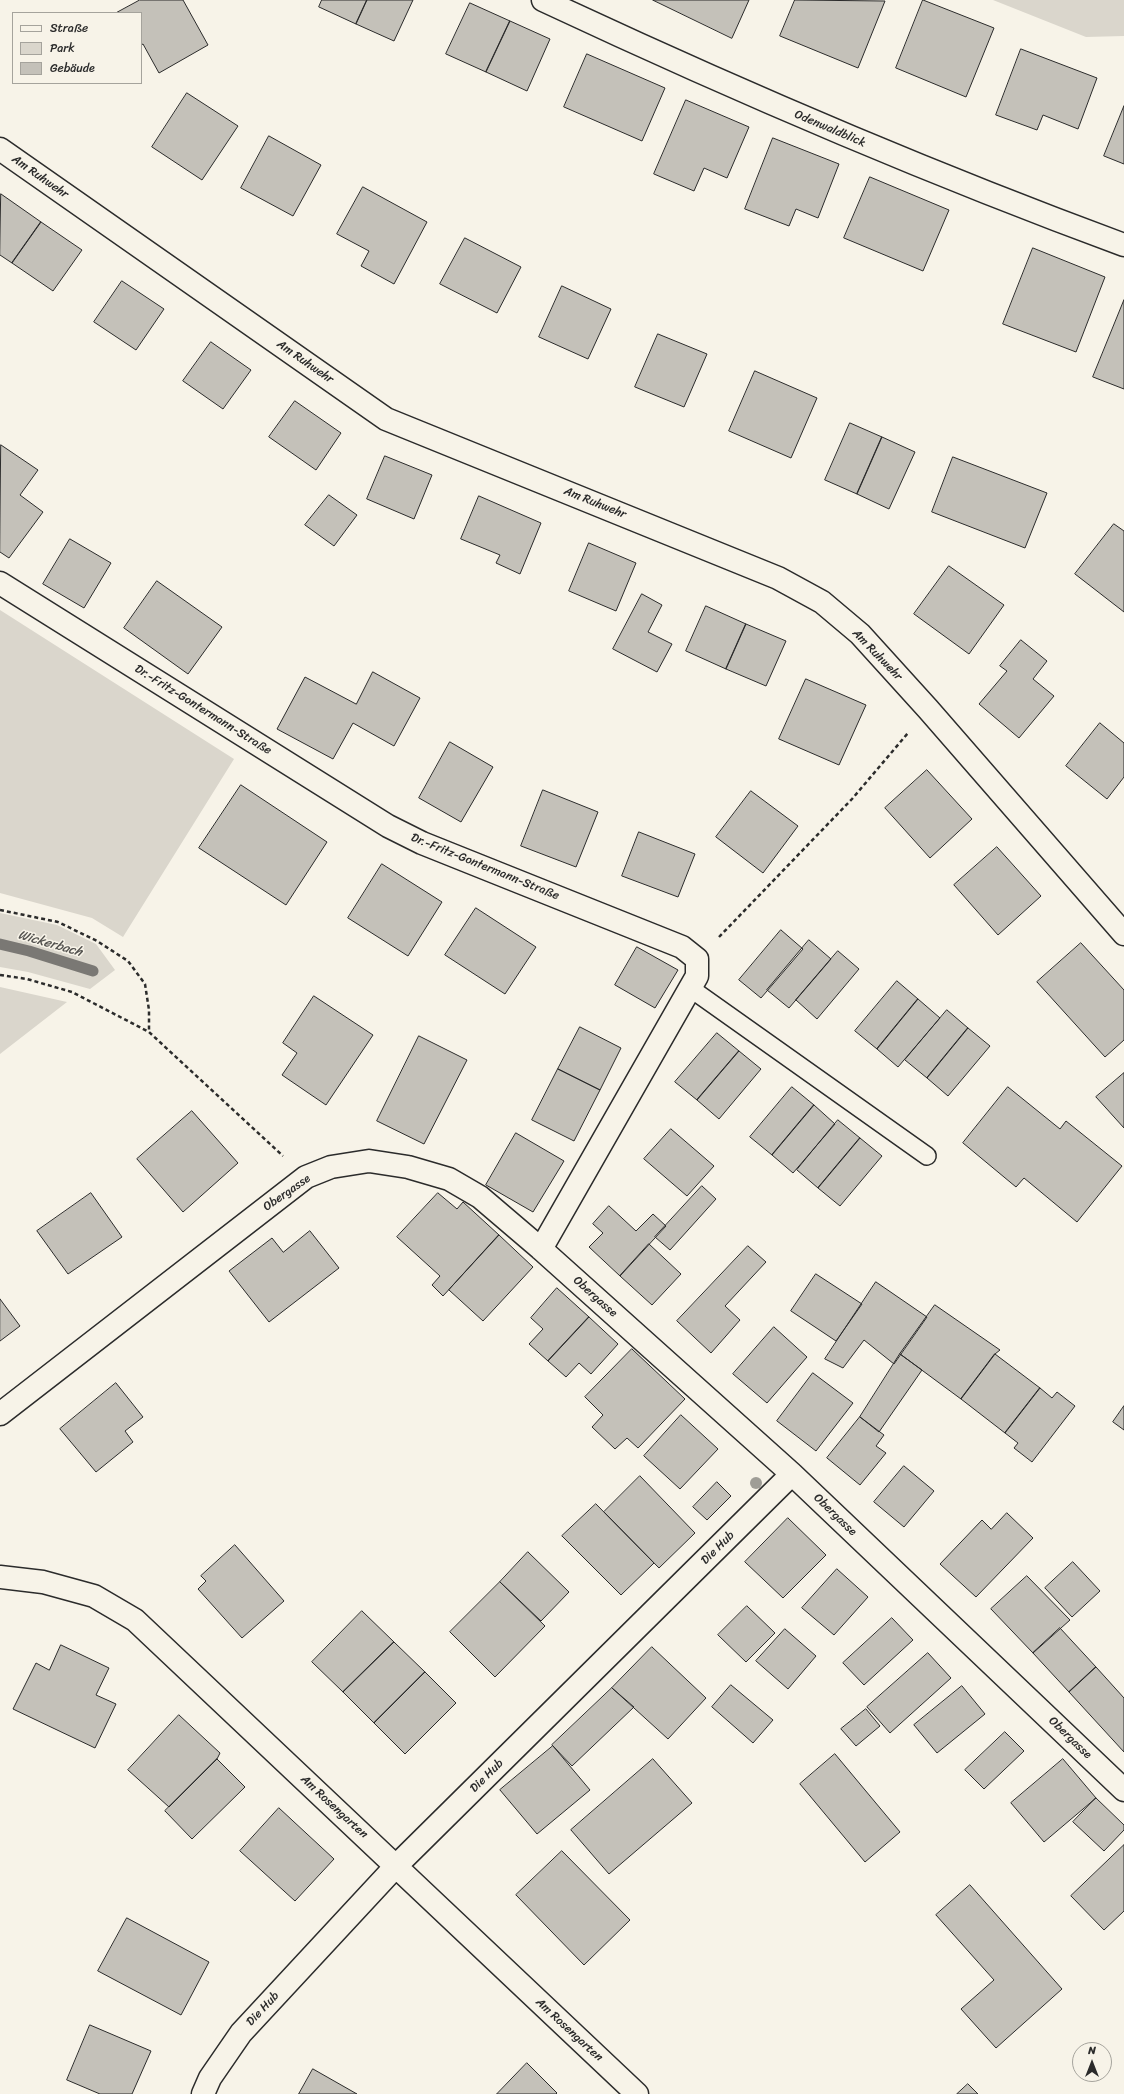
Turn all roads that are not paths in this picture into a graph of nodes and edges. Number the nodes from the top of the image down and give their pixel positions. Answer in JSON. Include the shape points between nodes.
{"nodes":[{"id":1,"x":542,"y":0,"type":"edge"},
{"id":2,"x":0,"y":149,"type":"edge"},
{"id":3,"x":1124,"y":245,"type":"edge"},
{"id":4,"x":0,"y":583,"type":"edge"},
{"id":5,"x":1124,"y":934,"type":"edge"},
{"id":6,"x":690,"y":988,"type":"junction"},
{"id":7,"x":927,"y":1156,"type":"dead end"},
{"id":8,"x":541,"y":1249,"type":"junction"},
{"id":9,"x":0,"y":1414,"type":"edge"},
{"id":10,"x":792,"y":1474,"type":"junction"},
{"id":11,"x":0,"y":1577,"type":"edge"},
{"id":12,"x":1123,"y":1786,"type":"edge"},
{"id":13,"x":396,"y":1866,"type":"junction"},
{"id":14,"x":203,"y":2094,"type":"edge"},
{"id":15,"x":637,"y":2094,"type":"edge"}],
"edges":[{"from":1,"to":3,"type":"street","name":"Odenwaldblick","via":[[664,57],[843,135]]},
{"from":2,"to":5,"type":"street","name":"Am Ruhwehr","via":[[386,419],[778,578],[822,602],[860,634]]},
{"from":4,"to":6,"type":"street","name":"Dr.-Fritz-Gontermann-Straße","via":[[388,826],[422,843],[682,947],[697,959],[697,976]]},
{"from":6,"to":7,"type":"lane"},
{"from":6,"to":8,"type":"street"},
{"from":8,"to":9,"type":"street","name":"Obergasse","via":[[480,1197],[449,1179],[408,1167],[369,1161],[331,1167],[306,1177]]},
{"from":8,"to":10,"type":"street","name":"Obergasse"},
{"from":10,"to":12,"type":"street","name":"Obergasse"},
{"from":10,"to":13,"type":"street","name":"Die Hub"},
{"from":11,"to":13,"type":"street","name":"Am Rosengarten","via":[[43,1582],[94,1596],[135,1620]]},
{"from":13,"to":14,"type":"street","name":"Die Hub","via":[[242,2033],[210,2078]]},
{"from":13,"to":15,"type":"street","name":"Am Rosengarten"}]}
